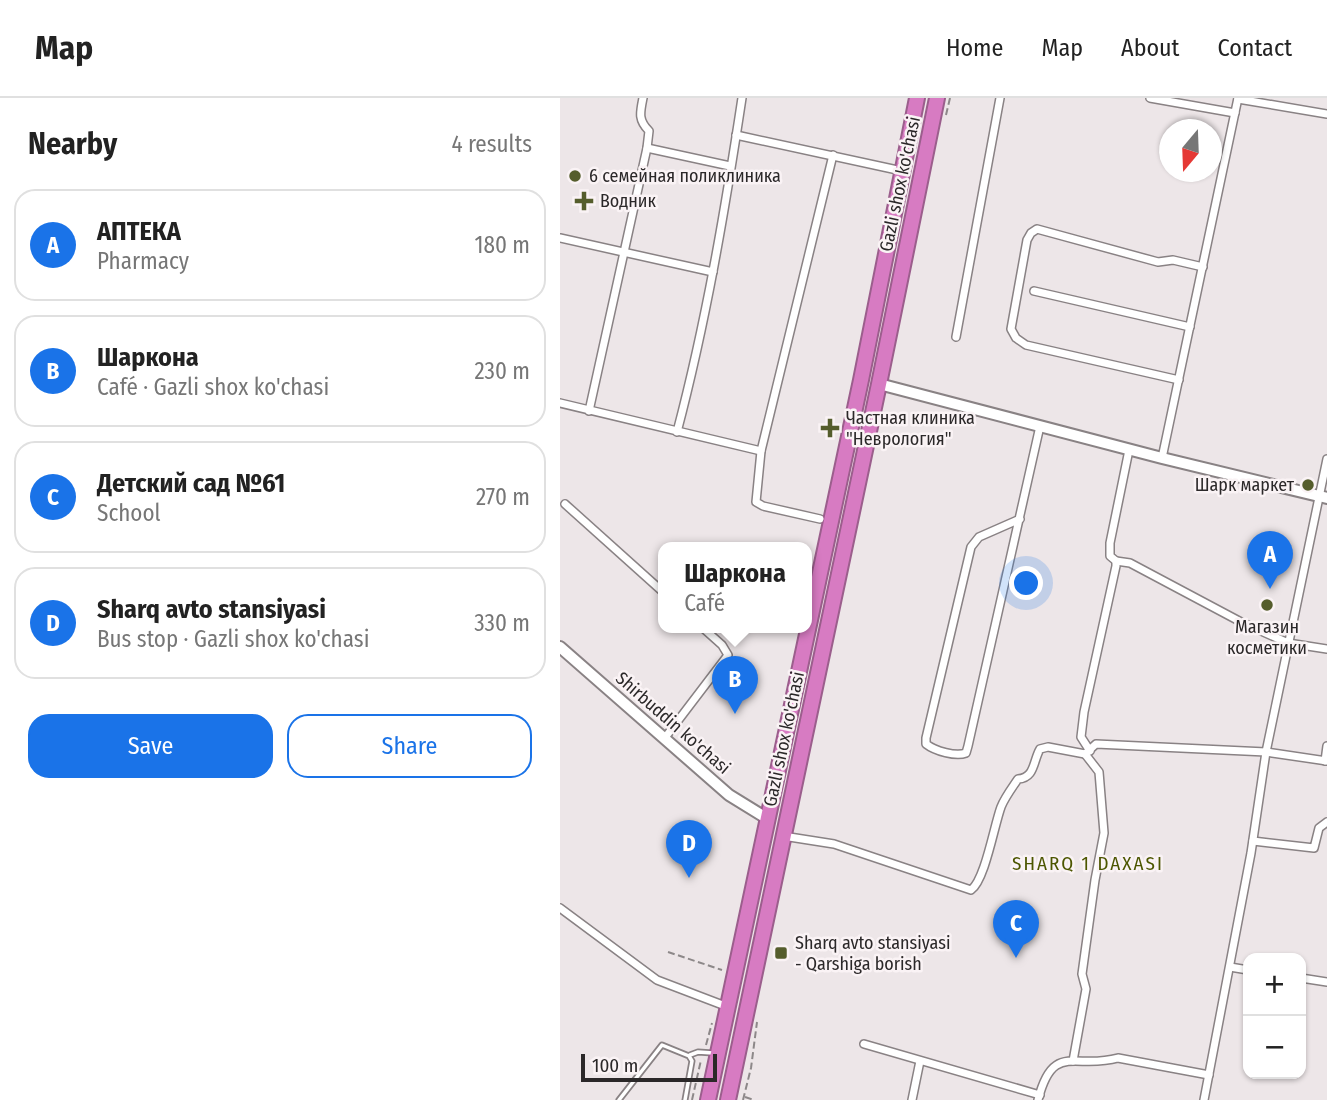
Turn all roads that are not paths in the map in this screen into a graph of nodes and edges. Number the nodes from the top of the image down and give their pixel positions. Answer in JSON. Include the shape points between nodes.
{"nodes":[{"id":1,"x":643,"y":98,"type":"edge"},
{"id":2,"x":742,"y":98,"type":"edge"},
{"id":3,"x":918,"y":98,"type":"edge"},
{"id":4,"x":937,"y":98,"type":"edge"},
{"id":5,"x":1000,"y":98,"type":"edge"},
{"id":6,"x":1150,"y":98,"type":"edge"},
{"id":7,"x":1238,"y":98,"type":"edge"},
{"id":8,"x":1235,"y":113,"type":"junction"},
{"id":9,"x":1327,"y":114,"type":"edge"},
{"id":10,"x":736,"y":135,"type":"junction"},
{"id":11,"x":648,"y":148,"type":"junction"},
{"id":12,"x":833,"y":155,"type":"junction"},
{"id":13,"x":730,"y":166,"type":"junction"},
{"id":14,"x":902,"y":171,"type":"junction"},
{"id":15,"x":560,"y":238,"type":"edge"},
{"id":16,"x":626,"y":251,"type":"junction"},
{"id":17,"x":1203,"y":267,"type":"junction"},
{"id":18,"x":713,"y":272,"type":"junction"},
{"id":19,"x":1034,"y":291,"type":"dead end"},
{"id":20,"x":1190,"y":327,"type":"junction"},
{"id":21,"x":956,"y":337,"type":"dead end"},
{"id":22,"x":1179,"y":380,"type":"junction"},
{"id":23,"x":879,"y":384,"type":"junction"},
{"id":24,"x":560,"y":403,"type":"edge"},
{"id":25,"x":589,"y":411,"type":"junction"},
{"id":26,"x":1040,"y":426,"type":"junction"},
{"id":27,"x":677,"y":432,"type":"junction"},
{"id":28,"x":1129,"y":450,"type":"junction"},
{"id":29,"x":761,"y":451,"type":"junction"},
{"id":30,"x":1162,"y":458,"type":"junction"},
{"id":31,"x":1327,"y":459,"type":"edge"},
{"id":32,"x":1323,"y":498,"type":"edge"},
{"id":33,"x":565,"y":504,"type":"dead end"},
{"id":34,"x":820,"y":519,"type":"dead end"},
{"id":35,"x":1020,"y":519,"type":"junction"},
{"id":36,"x":1116,"y":561,"type":"junction"},
{"id":37,"x":658,"y":588,"type":"edge"},
{"id":38,"x":812,"y":611,"type":"edge"},
{"id":39,"x":709,"y":633,"type":"edge"},
{"id":40,"x":807,"y":633,"type":"edge"},
{"id":41,"x":1288,"y":643,"type":"junction"},
{"id":42,"x":560,"y":647,"type":"edge"},
{"id":43,"x":1327,"y":649,"type":"edge"},
{"id":44,"x":664,"y":738,"type":"junction"},
{"id":45,"x":1327,"y":746,"type":"edge"},
{"id":46,"x":1088,"y":752,"type":"junction"},
{"id":47,"x":1266,"y":752,"type":"junction"},
{"id":48,"x":1326,"y":761,"type":"edge"},
{"id":49,"x":768,"y":819,"type":"junction"},
{"id":50,"x":1327,"y":822,"type":"edge"},
{"id":51,"x":783,"y":836,"type":"junction"},
{"id":52,"x":1253,"y":841,"type":"junction"},
{"id":53,"x":560,"y":908,"type":"edge"},
{"id":54,"x":1230,"y":967,"type":"junction"},
{"id":55,"x":1243,"y":969,"type":"edge"},
{"id":56,"x":1306,"y":979,"type":"edge"},
{"id":57,"x":1327,"y":982,"type":"edge"},
{"id":58,"x":729,"y":1007,"type":"junction"},
{"id":59,"x":864,"y":1044,"type":"dead end"},
{"id":60,"x":719,"y":1054,"type":"junction"},
{"id":61,"x":689,"y":1056,"type":"junction"},
{"id":62,"x":920,"y":1060,"type":"junction"},
{"id":63,"x":1073,"y":1061,"type":"junction"},
{"id":64,"x":1209,"y":1075,"type":"junction"},
{"id":65,"x":1039,"y":1097,"type":"edge"},
{"id":66,"x":619,"y":1100,"type":"edge"},
{"id":67,"x":685,"y":1100,"type":"edge"},
{"id":68,"x":708,"y":1100,"type":"edge"},
{"id":69,"x":728,"y":1100,"type":"edge"},
{"id":70,"x":912,"y":1100,"type":"edge"},
{"id":71,"x":1204,"y":1100,"type":"edge"}],
"edges":[{"from":1,"to":11,"type":"street","via":[[640,121],[649,131]]},
{"from":2,"to":10,"type":"street"},
{"from":3,"to":14,"type":"highway","name":"Gazli shox ko'chasi"},
{"from":4,"to":23,"type":"highway","name":"Gazli shox ko'chasi"},
{"from":5,"to":21,"type":"street"},
{"from":6,"to":8,"type":"street"},
{"from":7,"to":8,"type":"street"},
{"from":7,"to":9,"type":"street"},
{"from":8,"to":17,"type":"street"},
{"from":10,"to":12,"type":"street"},
{"from":10,"to":13,"type":"street"},
{"from":11,"to":13,"type":"street"},
{"from":11,"to":16,"type":"street"},
{"from":12,"to":14,"type":"street"},
{"from":12,"to":29,"type":"street"},
{"from":13,"to":18,"type":"street"},
{"from":14,"to":38,"type":"highway","name":"Gazli shox ko'chasi"},
{"from":15,"to":16,"type":"street"},
{"from":16,"to":18,"type":"street"},
{"from":16,"to":25,"type":"street"},
{"from":17,"to":20,"type":"street"},
{"from":17,"to":22,"type":"street","via":[[1173,260],[1158,262],[1037,229],[1027,240],[1011,329],[1016,338],[1026,345]]},
{"from":18,"to":27,"type":"street"},
{"from":19,"to":20,"type":"street"},
{"from":20,"to":22,"type":"street"},
{"from":22,"to":30,"type":"street"},
{"from":23,"to":26,"type":"street"},
{"from":23,"to":51,"type":"highway","name":"Gazli shox ko'chasi"},
{"from":24,"to":25,"type":"street"},
{"from":25,"to":27,"type":"street"},
{"from":26,"to":28,"type":"street"},
{"from":26,"to":35,"type":"street"},
{"from":27,"to":29,"type":"street"},
{"from":28,"to":30,"type":"street"},
{"from":28,"to":36,"type":"street","via":[[1110,543],[1110,556]]},
{"from":29,"to":34,"type":"street","via":[[756,502]]},
{"from":30,"to":32,"type":"street"},
{"from":31,"to":32,"type":"street"},
{"from":32,"to":41,"type":"street"},
{"from":33,"to":37,"type":"street"},
{"from":35,"to":35,"type":"street","via":[[966,752],[961,755],[931,748],[926,738],[971,547],[979,537]]},
{"from":36,"to":41,"type":"street","via":[[1130,563]]},
{"from":36,"to":46,"type":"street","via":[[1084,712],[1081,737]]},
{"from":39,"to":44,"type":"street","via":[[727,655]]},
{"from":40,"to":49,"type":"highway","name":"Gazli shox ko'chasi"},
{"from":41,"to":43,"type":"street"},
{"from":41,"to":47,"type":"street"},
{"from":42,"to":44,"type":"street","name":"Shirbuddin ko'chasi"},
{"from":44,"to":49,"type":"street","name":"Shirbuddin ko'chasi","via":[[729,795]]},
{"from":45,"to":48,"type":"street"},
{"from":46,"to":47,"type":"street","via":[[1096,744]]},
{"from":46,"to":51,"type":"street","via":[[1040,749],[1031,774],[1018,779],[1002,806],[984,866],[971,890],[834,844]]},
{"from":46,"to":63,"type":"street","via":[[1099,772],[1104,833]]},
{"from":47,"to":48,"type":"street"},
{"from":47,"to":52,"type":"street"},
{"from":49,"to":58,"type":"highway","name":"Gazli shox ko'chasi"},
{"from":50,"to":52,"type":"street","via":[[1319,828],[1314,848]]},
{"from":51,"to":69,"type":"highway","name":"Gazli shox ko'chasi"},
{"from":52,"to":54,"type":"street"},
{"from":53,"to":58,"type":"street","via":[[657,980]]},
{"from":54,"to":55,"type":"street"},
{"from":54,"to":64,"type":"street"},
{"from":56,"to":57,"type":"street"},
{"from":58,"to":60,"type":"highway","name":"Gazli shox ko'chasi"},
{"from":59,"to":62,"type":"street"},
{"from":60,"to":61,"type":"lane"},
{"from":60,"to":68,"type":"highway","name":"Gazli shox ko'chasi"},
{"from":61,"to":66,"type":"lane","via":[[666,1045],[659,1047]]},
{"from":61,"to":67,"type":"lane"},
{"from":62,"to":65,"type":"street"},
{"from":62,"to":70,"type":"street"},
{"from":63,"to":64,"type":"street","via":[[1118,1058]]},
{"from":63,"to":65,"type":"street","via":[[1050,1069]]},
{"from":64,"to":71,"type":"street"}]}
